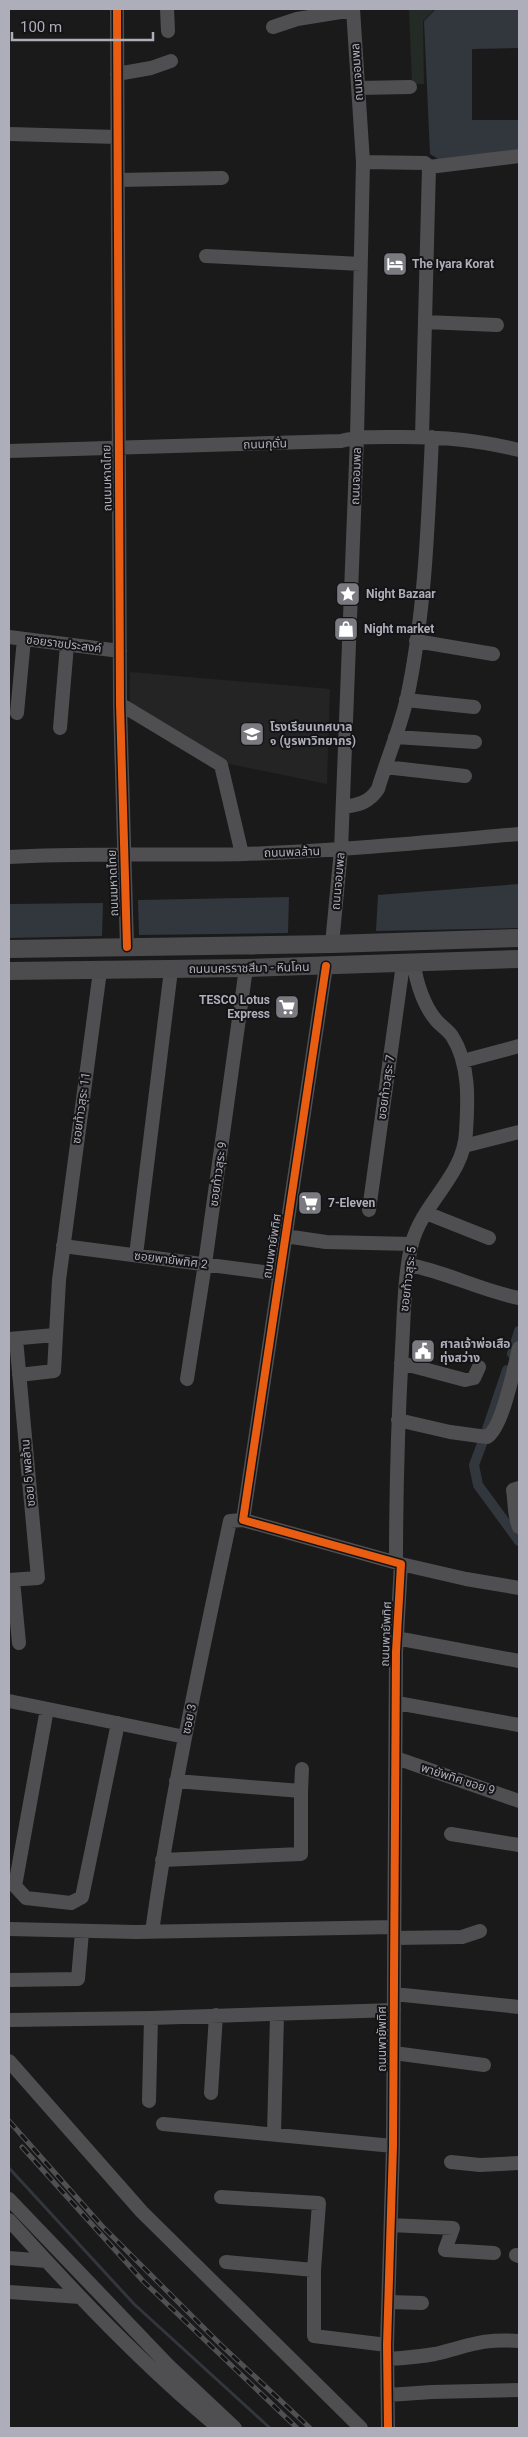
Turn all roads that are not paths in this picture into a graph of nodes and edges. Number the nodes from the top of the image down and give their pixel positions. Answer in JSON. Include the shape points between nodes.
{"nodes":[{"id":1,"x":117,"y":9,"type":"edge"},
{"id":2,"x":167,"y":9,"type":"edge"},
{"id":3,"x":353,"y":9,"type":"edge"},
{"id":4,"x":273,"y":27,"type":"dead end"},
{"id":5,"x":168,"y":30,"type":"dead end"},
{"id":6,"x":171,"y":61,"type":"dead end"},
{"id":7,"x":117,"y":74,"type":"junction"},
{"id":8,"x":358,"y":88,"type":"junction"},
{"id":9,"x":410,"y":88,"type":"dead end"},
{"id":10,"x":9,"y":134,"type":"edge"},
{"id":11,"x":117,"y":137,"type":"junction"},
{"id":12,"x":519,"y":156,"type":"edge"},
{"id":13,"x":363,"y":162,"type":"junction"},
{"id":14,"x":428,"y":167,"type":"junction"},
{"id":15,"x":222,"y":178,"type":"dead end"},
{"id":16,"x":118,"y":180,"type":"junction"},
{"id":17,"x":206,"y":256,"type":"dead end"},
{"id":18,"x":361,"y":264,"type":"junction"},
{"id":19,"x":424,"y":322,"type":"junction"},
{"id":20,"x":497,"y":325,"type":"dead end"},
{"id":21,"x":357,"y":437,"type":"junction"},
{"id":22,"x":427,"y":437,"type":"junction"},
{"id":23,"x":117,"y":449,"type":"junction"},
{"id":24,"x":519,"y":450,"type":"edge"},
{"id":25,"x":9,"y":451,"type":"edge"},
{"id":26,"x":9,"y":637,"type":"edge"},
{"id":27,"x":24,"y":639,"type":"junction"},
{"id":28,"x":416,"y":641,"type":"junction"},
{"id":29,"x":67,"y":645,"type":"junction"},
{"id":30,"x":120,"y":651,"type":"junction"},
{"id":31,"x":493,"y":654,"type":"dead end"},
{"id":32,"x":406,"y":700,"type":"junction"},
{"id":33,"x":120,"y":704,"type":"junction"},
{"id":34,"x":474,"y":707,"type":"dead end"},
{"id":35,"x":17,"y":713,"type":"dead end"},
{"id":36,"x":60,"y":728,"type":"dead end"},
{"id":37,"x":395,"y":737,"type":"junction"},
{"id":38,"x":475,"y":742,"type":"dead end"},
{"id":39,"x":385,"y":767,"type":"junction"},
{"id":40,"x":465,"y":776,"type":"dead end"},
{"id":41,"x":343,"y":807,"type":"junction"},
{"id":42,"x":519,"y":834,"type":"edge"},
{"id":43,"x":341,"y":850,"type":"junction"},
{"id":44,"x":242,"y":854,"type":"junction"},
{"id":45,"x":124,"y":855,"type":"junction"},
{"id":46,"x":9,"y":857,"type":"edge"},
{"id":47,"x":519,"y":938,"type":"edge"},
{"id":48,"x":332,"y":944,"type":"junction"},
{"id":49,"x":127,"y":947,"type":"junction"},
{"id":50,"x":9,"y":949,"type":"edge"},
{"id":51,"x":519,"y":959,"type":"edge"},
{"id":52,"x":409,"y":964,"type":"junction"},
{"id":53,"x":326,"y":966,"type":"junction"},
{"id":54,"x":246,"y":968,"type":"junction"},
{"id":55,"x":171,"y":970,"type":"junction"},
{"id":56,"x":9,"y":971,"type":"edge"},
{"id":57,"x":100,"y":971,"type":"junction"},
{"id":58,"x":519,"y":1046,"type":"edge"},
{"id":59,"x":463,"y":1062,"type":"junction"},
{"id":60,"x":519,"y":1132,"type":"edge"},
{"id":61,"x":464,"y":1146,"type":"junction"},
{"id":62,"x":369,"y":1210,"type":"dead end"},
{"id":63,"x":426,"y":1213,"type":"junction"},
{"id":64,"x":285,"y":1236,"type":"junction"},
{"id":65,"x":489,"y":1238,"type":"dead end"},
{"id":66,"x":412,"y":1244,"type":"junction"},
{"id":67,"x":63,"y":1246,"type":"junction"},
{"id":68,"x":136,"y":1255,"type":"junction"},
{"id":69,"x":205,"y":1264,"type":"junction"},
{"id":70,"x":409,"y":1265,"type":"junction"},
{"id":71,"x":279,"y":1274,"type":"junction"},
{"id":72,"x":519,"y":1298,"type":"edge"},
{"id":73,"x":55,"y":1335,"type":"junction"},
{"id":74,"x":13,"y":1339,"type":"edge"},
{"id":75,"x":519,"y":1348,"type":"edge"},
{"id":76,"x":401,"y":1363,"type":"junction"},
{"id":77,"x":479,"y":1367,"type":"dead end"},
{"id":78,"x":19,"y":1375,"type":"junction"},
{"id":79,"x":187,"y":1380,"type":"dead end"},
{"id":80,"x":513,"y":1398,"type":"edge"},
{"id":81,"x":398,"y":1420,"type":"junction"},
{"id":82,"x":519,"y":1488,"type":"edge"},
{"id":83,"x":244,"y":1520,"type":"junction"},
{"id":84,"x":519,"y":1526,"type":"edge"},
{"id":85,"x":398,"y":1562,"type":"junction"},
{"id":86,"x":11,"y":1580,"type":"edge"},
{"id":87,"x":519,"y":1588,"type":"edge"},
{"id":88,"x":396,"y":1638,"type":"junction"},
{"id":89,"x":19,"y":1643,"type":"dead end"},
{"id":90,"x":519,"y":1661,"type":"edge"},
{"id":91,"x":9,"y":1701,"type":"edge"},
{"id":92,"x":396,"y":1703,"type":"junction"},
{"id":93,"x":47,"y":1709,"type":"junction"},
{"id":94,"x":118,"y":1723,"type":"junction"},
{"id":95,"x":519,"y":1724,"type":"edge"},
{"id":96,"x":185,"y":1737,"type":"junction"},
{"id":97,"x":396,"y":1758,"type":"junction"},
{"id":98,"x":302,"y":1769,"type":"dead end"},
{"id":99,"x":176,"y":1781,"type":"junction"},
{"id":100,"x":301,"y":1791,"type":"junction"},
{"id":101,"x":519,"y":1801,"type":"edge"},
{"id":102,"x":451,"y":1834,"type":"dead end"},
{"id":103,"x":519,"y":1846,"type":"edge"},
{"id":104,"x":162,"y":1860,"type":"junction"},
{"id":105,"x":14,"y":1870,"type":"edge"},
{"id":106,"x":9,"y":1929,"type":"edge"},
{"id":107,"x":480,"y":1931,"type":"dead end"},
{"id":108,"x":82,"y":1932,"type":"junction"},
{"id":109,"x":152,"y":1932,"type":"junction"},
{"id":110,"x":394,"y":1932,"type":"junction"},
{"id":111,"x":9,"y":1980,"type":"edge"},
{"id":112,"x":394,"y":1994,"type":"junction"},
{"id":113,"x":519,"y":2007,"type":"edge"},
{"id":114,"x":394,"y":2010,"type":"junction"},
{"id":115,"x":216,"y":2015,"type":"junction"},
{"id":116,"x":277,"y":2015,"type":"junction"},
{"id":117,"x":151,"y":2018,"type":"junction"},
{"id":118,"x":9,"y":2020,"type":"edge"},
{"id":119,"x":394,"y":2054,"type":"junction"},
{"id":120,"x":9,"y":2061,"type":"edge"},
{"id":121,"x":484,"y":2066,"type":"dead end"},
{"id":122,"x":211,"y":2093,"type":"dead end"},
{"id":123,"x":149,"y":2101,"type":"dead end"},
{"id":124,"x":162,"y":2124,"type":"dead end"},
{"id":125,"x":274,"y":2134,"type":"junction"},
{"id":126,"x":393,"y":2146,"type":"junction"},
{"id":127,"x":451,"y":2162,"type":"dead end"},
{"id":128,"x":519,"y":2163,"type":"edge"},
{"id":129,"x":221,"y":2197,"type":"dead end"},
{"id":130,"x":9,"y":2200,"type":"edge"},
{"id":131,"x":9,"y":2220,"type":"edge"},
{"id":132,"x":391,"y":2225,"type":"junction"},
{"id":133,"x":494,"y":2253,"type":"dead end"},
{"id":134,"x":9,"y":2258,"type":"edge"},
{"id":135,"x":46,"y":2261,"type":"junction"},
{"id":136,"x":226,"y":2262,"type":"dead end"},
{"id":137,"x":314,"y":2270,"type":"junction"},
{"id":138,"x":9,"y":2292,"type":"edge"},
{"id":139,"x":80,"y":2297,"type":"junction"},
{"id":140,"x":389,"y":2302,"type":"junction"},
{"id":141,"x":422,"y":2303,"type":"dead end"},
{"id":142,"x":519,"y":2341,"type":"edge"},
{"id":143,"x":388,"y":2352,"type":"junction"},
{"id":144,"x":519,"y":2390,"type":"edge"},
{"id":145,"x":388,"y":2395,"type":"junction"},
{"id":146,"x":219,"y":2428,"type":"edge"},
{"id":147,"x":235,"y":2428,"type":"edge"},
{"id":148,"x":361,"y":2428,"type":"edge"},
{"id":149,"x":388,"y":2428,"type":"edge"}],
"edges":[{"from":1,"to":7,"type":"street","name":"ถนนมหาดไทย"},
{"from":2,"to":5,"type":"street"},
{"from":3,"to":4,"type":"street"},
{"from":3,"to":8,"type":"street","name":"ถนนจอมพล"},
{"from":6,"to":7,"type":"street"},
{"from":7,"to":11,"type":"street","name":"ถนนมหาดไทย"},
{"from":8,"to":9,"type":"street"},
{"from":8,"to":13,"type":"street","name":"ถนนจอมพล"},
{"from":10,"to":11,"type":"street"},
{"from":11,"to":16,"type":"street","name":"ถนนมหาดไทย"},
{"from":12,"to":14,"type":"street"},
{"from":13,"to":14,"type":"street","via":[[425,163]]},
{"from":13,"to":18,"type":"street","name":"ถนนจอมพล"},
{"from":14,"to":19,"type":"street"},
{"from":15,"to":16,"type":"street"},
{"from":16,"to":23,"type":"street","name":"ถนนมหาดไทย"},
{"from":17,"to":18,"type":"street"},
{"from":18,"to":21,"type":"street","name":"ถนนจอมพล"},
{"from":19,"to":20,"type":"street"},
{"from":19,"to":22,"type":"street"},
{"from":21,"to":22,"type":"street","name":"ถนนกุดั่น"},
{"from":21,"to":23,"type":"street","name":"ถนนกุดั่น","via":[[341,441]]},
{"from":21,"to":41,"type":"street","name":"ถนนจอมพล"},
{"from":22,"to":24,"type":"street","name":"ถนนกุดั่น","via":[[480,441]]},
{"from":22,"to":28,"type":"street","via":[[428,525]]},
{"from":23,"to":25,"type":"street","name":"ถนนกุดั่น"},
{"from":23,"to":30,"type":"street","name":"ถนนมหาดไทย"},
{"from":26,"to":27,"type":"street","name":"ซอยราชประสงค์"},
{"from":27,"to":29,"type":"street","name":"ซอยราชประสงค์"},
{"from":27,"to":35,"type":"street"},
{"from":28,"to":31,"type":"street"},
{"from":28,"to":32,"type":"street"},
{"from":29,"to":30,"type":"street","name":"ซอยราชประสงค์"},
{"from":29,"to":36,"type":"street"},
{"from":30,"to":33,"type":"street","name":"ถนนมหาดไทย"},
{"from":32,"to":34,"type":"street"},
{"from":32,"to":37,"type":"street"},
{"from":33,"to":44,"type":"street","via":[[221,765]]},
{"from":33,"to":45,"type":"street","name":"ถนนมหาดไทย"},
{"from":37,"to":38,"type":"street"},
{"from":37,"to":39,"type":"street"},
{"from":39,"to":40,"type":"street"},
{"from":39,"to":41,"type":"street","via":[[372,798],[358,805]]},
{"from":41,"to":43,"type":"street","name":"ถนนจอมพล"},
{"from":42,"to":43,"type":"street","name":"ถนนพลล้าน"},
{"from":43,"to":44,"type":"street","name":"ถนนพลล้าน"},
{"from":43,"to":48,"type":"street","name":"ถนนจอมพล"},
{"from":44,"to":45,"type":"street","name":"ถนนพลล้าน"},
{"from":45,"to":46,"type":"street"},
{"from":45,"to":49,"type":"street","name":"ถนนมหาดไทย"},
{"from":47,"to":48,"type":"main road"},
{"from":48,"to":49,"type":"main road"},
{"from":48,"to":53,"type":"main road"},
{"from":49,"to":50,"type":"main road"},
{"from":51,"to":52,"type":"main road","name":"ถนนนครราชสีมา - หินโคน"},
{"from":52,"to":53,"type":"main road","name":"ถนนนครราชสีมา - หินโคน"},
{"from":52,"to":59,"type":"street","name":"ซอยท้าวสุระ 5","via":[[434,1019],[451,1036]]},
{"from":52,"to":62,"type":"street","name":"ซอยท้าวสุระ 7"},
{"from":53,"to":54,"type":"main road","name":"ถนนนครราชสีมา - หินโคน"},
{"from":53,"to":64,"type":"street","name":"ถนนพายัพทิศ"},
{"from":54,"to":55,"type":"main road","name":"ถนนนครราชสีมา - หินโคน"},
{"from":54,"to":69,"type":"street","name":"ซอยท้าวสุระ 9"},
{"from":55,"to":57,"type":"main road","name":"ถนนนครราชสีมา - หินโคน"},
{"from":55,"to":68,"type":"street"},
{"from":56,"to":57,"type":"main road","name":"ถนนนครราชสีมา - หินโคน"},
{"from":57,"to":67,"type":"street","name":"ซอยท้าวสุระ 11"},
{"from":58,"to":59,"type":"street"},
{"from":59,"to":61,"type":"street","name":"ซอยท้าวสุระ 5","via":[[466,1103]]},
{"from":60,"to":61,"type":"street"},
{"from":61,"to":63,"type":"street","name":"ซอยท้าวสุระ 5","via":[[460,1161]]},
{"from":63,"to":65,"type":"street"},
{"from":63,"to":66,"type":"street","name":"ซอยท้าวสุระ 5"},
{"from":64,"to":66,"type":"street","via":[[326,1242]]},
{"from":64,"to":71,"type":"street","name":"ถนนพายัพทิศ"},
{"from":66,"to":70,"type":"street","name":"ซอยท้าวสุระ 5"},
{"from":67,"to":68,"type":"street","name":"ซอยพายัพทิศ 2"},
{"from":67,"to":73,"type":"street","name":"ซอยท้าวสุระ 11"},
{"from":68,"to":69,"type":"street","name":"ซอยพายัพทิศ 2"},
{"from":69,"to":71,"type":"street","name":"ซอยพายัพทิศ 2"},
{"from":69,"to":79,"type":"street","name":"ซอยท้าวสุระ 9"},
{"from":70,"to":72,"type":"street"},
{"from":70,"to":76,"type":"street","name":"ซอยท้าวสุระ 5"},
{"from":71,"to":83,"type":"street","name":"ถนนพายัพทิศ"},
{"from":73,"to":74,"type":"street"},
{"from":73,"to":78,"type":"street","name":"ซอยท้าวสุระ 11","via":[[54,1371]]},
{"from":74,"to":78,"type":"street","name":"ซอย 5 พลล้าน"},
{"from":75,"to":80,"type":"street"},
{"from":76,"to":77,"type":"street","via":[[465,1380],[474,1378]]},
{"from":76,"to":81,"type":"street","name":"ซอยท้าวสุระ 5"},
{"from":78,"to":86,"type":"street","name":"ซอย 5 พลล้าน","via":[[38,1578]]},
{"from":80,"to":81,"type":"street","via":[[493,1433],[487,1437]]},
{"from":81,"to":85,"type":"street","name":"ซอยท้าวสุระ 5"},
{"from":82,"to":84,"type":"street","via":[[513,1490]]},
{"from":83,"to":85,"type":"street"},
{"from":83,"to":96,"type":"street","name":"ซอย 3","via":[[230,1521]]},
{"from":85,"to":87,"type":"street"},
{"from":85,"to":88,"type":"street","name":"ถนนพายัพทิศ"},
{"from":86,"to":89,"type":"street"},
{"from":88,"to":90,"type":"street"},
{"from":88,"to":92,"type":"street","name":"ถนนพายัพทิศ"},
{"from":91,"to":93,"type":"street"},
{"from":92,"to":95,"type":"street"},
{"from":92,"to":97,"type":"street","name":"ถนนพายัพทิศ"},
{"from":93,"to":94,"type":"street"},
{"from":93,"to":105,"type":"street"},
{"from":94,"to":96,"type":"street"},
{"from":94,"to":105,"type":"street","via":[[82,1896],[71,1903],[26,1898],[14,1886]]},
{"from":96,"to":99,"type":"street","name":"ซอย 3"},
{"from":97,"to":101,"type":"street","name":"พายัพทิศ ซอย 9"},
{"from":97,"to":110,"type":"street","name":"ถนนพายัพทิศ"},
{"from":98,"to":100,"type":"street"},
{"from":99,"to":100,"type":"street"},
{"from":99,"to":104,"type":"street","name":"ซอย 3"},
{"from":100,"to":104,"type":"street","via":[[300,1854]]},
{"from":102,"to":103,"type":"street"},
{"from":104,"to":109,"type":"street","name":"ซอย 3"},
{"from":106,"to":108,"type":"street"},
{"from":107,"to":110,"type":"street","via":[[462,1937]]},
{"from":108,"to":109,"type":"street"},
{"from":108,"to":111,"type":"street","via":[[78,1979]]},
{"from":109,"to":110,"type":"street"},
{"from":110,"to":112,"type":"street","name":"ถนนพายัพทิศ"},
{"from":112,"to":113,"type":"street"},
{"from":112,"to":114,"type":"street","name":"ถนนพายัพทิศ"},
{"from":114,"to":116,"type":"street"},
{"from":114,"to":119,"type":"street","name":"ถนนพายัพทิศ"},
{"from":115,"to":116,"type":"street"},
{"from":115,"to":117,"type":"street"},
{"from":115,"to":122,"type":"street"},
{"from":116,"to":125,"type":"street"},
{"from":117,"to":118,"type":"street"},
{"from":117,"to":123,"type":"street"},
{"from":119,"to":121,"type":"street"},
{"from":119,"to":126,"type":"street","name":"ถนนพายัพทิศ"},
{"from":120,"to":148,"type":"street","via":[[142,2212]]},
{"from":124,"to":125,"type":"street"},
{"from":125,"to":126,"type":"street"},
{"from":126,"to":132,"type":"street","name":"ถนนพายัพทิศ"},
{"from":127,"to":128,"type":"street","via":[[480,2165]]},
{"from":129,"to":137,"type":"street","via":[[319,2203]]},
{"from":130,"to":147,"type":"street","via":[[168,2366]]},
{"from":131,"to":135,"type":"street"},
{"from":132,"to":133,"type":"street","via":[[453,2228],[445,2250]]},
{"from":132,"to":140,"type":"street","name":"ถนนพายัพทิศ"},
{"from":134,"to":135,"type":"street"},
{"from":135,"to":139,"type":"street"},
{"from":136,"to":137,"type":"street"},
{"from":137,"to":143,"type":"street","via":[[314,2336]]},
{"from":138,"to":139,"type":"street"},
{"from":139,"to":146,"type":"street"},
{"from":140,"to":141,"type":"street"},
{"from":140,"to":143,"type":"street","name":"ถนนพายัพทิศ"},
{"from":142,"to":143,"type":"street","via":[[495,2339],[424,2356]]},
{"from":143,"to":145,"type":"street","name":"ถนนพายัพทิศ"},
{"from":144,"to":145,"type":"street"},
{"from":145,"to":149,"type":"street","name":"ถนนพายัพทิศ"}]}
